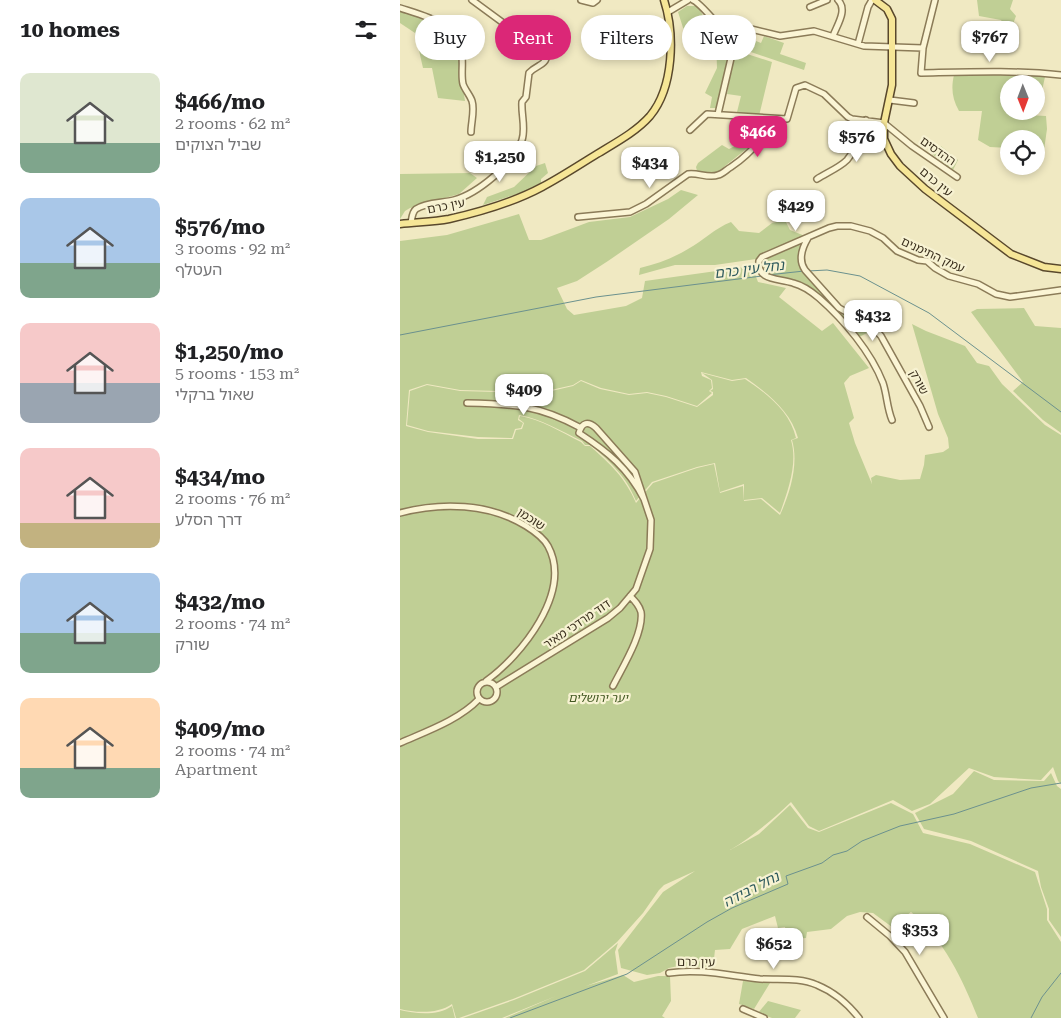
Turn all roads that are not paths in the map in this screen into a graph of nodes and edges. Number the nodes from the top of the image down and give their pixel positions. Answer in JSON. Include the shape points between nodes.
{"nodes":[{"id":1,"x":472,"y":0,"type":"edge"},
{"id":2,"x":581,"y":0,"type":"edge"},
{"id":3,"x":664,"y":0,"type":"edge"},
{"id":4,"x":688,"y":0,"type":"edge"},
{"id":5,"x":693,"y":0,"type":"edge"},
{"id":6,"x":827,"y":0,"type":"edge"},
{"id":7,"x":838,"y":0,"type":"edge"},
{"id":8,"x":874,"y":0,"type":"edge"},
{"id":9,"x":935,"y":0,"type":"edge"},
{"id":10,"x":595,"y":2,"type":"edge"},
{"id":11,"x":810,"y":7,"type":"dead end"},
{"id":12,"x":400,"y":8,"type":"edge"},
{"id":13,"x":668,"y":12,"type":"junction"},
{"id":14,"x":709,"y":15,"type":"edge"},
{"id":15,"x":756,"y":30,"type":"edge"},
{"id":16,"x":833,"y":36,"type":"junction"},
{"id":17,"x":858,"y":44,"type":"junction"},
{"id":18,"x":892,"y":46,"type":"junction"},
{"id":19,"x":923,"y":48,"type":"junction"},
{"id":20,"x":730,"y":60,"type":"edge"},
{"id":21,"x":1061,"y":75,"type":"edge"},
{"id":22,"x":890,"y":100,"type":"junction"},
{"id":23,"x":914,"y":103,"type":"dead end"},
{"id":24,"x":718,"y":114,"type":"junction"},
{"id":25,"x":776,"y":119,"type":"junction"},
{"id":26,"x":866,"y":120,"type":"junction"},
{"id":27,"x":884,"y":123,"type":"junction"},
{"id":28,"x":690,"y":130,"type":"dead end"},
{"id":29,"x":471,"y":132,"type":"dead end"},
{"id":30,"x":957,"y":177,"type":"dead end"},
{"id":31,"x":817,"y":179,"type":"dead end"},
{"id":32,"x":578,"y":217,"type":"dead end"},
{"id":33,"x":412,"y":223,"type":"junction"},
{"id":34,"x":400,"y":224,"type":"edge"},
{"id":35,"x":808,"y":238,"type":"junction"},
{"id":36,"x":1061,"y":269,"type":"edge"},
{"id":37,"x":1061,"y":290,"type":"edge"},
{"id":38,"x":468,"y":402,"type":"dead end"},
{"id":39,"x":892,"y":420,"type":"dead end"},
{"id":40,"x":930,"y":427,"type":"dead end"},
{"id":41,"x":581,"y":428,"type":"junction"},
{"id":42,"x":644,"y":499,"type":"junction"},
{"id":43,"x":400,"y":513,"type":"edge"},
{"id":44,"x":630,"y":596,"type":"junction"},
{"id":45,"x":486,"y":682,"type":"junction"},
{"id":46,"x":613,"y":686,"type":"dead end"},
{"id":47,"x":496,"y":687,"type":"junction"},
{"id":48,"x":479,"y":699,"type":"junction"},
{"id":49,"x":400,"y":742,"type":"edge"},
{"id":50,"x":867,"y":917,"type":"dead end"},
{"id":51,"x":669,"y":973,"type":"dead end"},
{"id":52,"x":743,"y":1010,"type":"dead end"},
{"id":53,"x":764,"y":1018,"type":"edge"},
{"id":54,"x":859,"y":1018,"type":"edge"},
{"id":55,"x":944,"y":1018,"type":"edge"}],
"edges":[{"from":1,"to":33,"type":"street","via":[[506,25],[538,42],[544,50],[544,63],[530,74],[522,102],[523,139],[515,154],[488,180],[462,197],[418,208],[413,212]]},
{"from":2,"to":10,"type":"street"},
{"from":3,"to":13,"type":"main road","name":"עין כרם"},
{"from":4,"to":13,"type":"street"},
{"from":5,"to":14,"type":"street"},
{"from":6,"to":11,"type":"street"},
{"from":7,"to":16,"type":"street","via":[[842,4],[842,12]]},
{"from":8,"to":17,"type":"street","via":[[868,7]]},
{"from":8,"to":18,"type":"main road","name":"עין כרם","via":[[890,14]]},
{"from":9,"to":19,"type":"street"},
{"from":12,"to":29,"type":"street","via":[[436,21],[453,33],[462,56],[464,85],[473,102]]},
{"from":13,"to":33,"type":"main road","name":"עין כרם","via":[[670,54],[667,78],[659,101],[633,131],[528,194],[451,219]]},
{"from":15,"to":16,"type":"street","via":[[780,36],[814,32]]},
{"from":16,"to":17,"type":"street"},
{"from":17,"to":18,"type":"street"},
{"from":18,"to":19,"type":"street"},
{"from":18,"to":22,"type":"main road","name":"עין כרם"},
{"from":19,"to":21,"type":"street","via":[[922,74],[1015,71]]},
{"from":20,"to":24,"type":"street"},
{"from":22,"to":23,"type":"street"},
{"from":22,"to":27,"type":"main road","name":"עין כרם"},
{"from":24,"to":25,"type":"street"},
{"from":24,"to":28,"type":"street","via":[[707,114]]},
{"from":25,"to":26,"type":"street","via":[[787,119],[796,88],[805,85],[824,94],[848,117]]},
{"from":25,"to":32,"type":"street","via":[[757,146],[717,176],[688,174],[630,212]]},
{"from":26,"to":27,"type":"street"},
{"from":26,"to":31,"type":"street","via":[[852,154],[842,165]]},
{"from":27,"to":30,"type":"street","name":"ההדסים"},
{"from":27,"to":36,"type":"main road","name":"עין כרם","via":[[884,139],[891,154],[932,195],[1011,254],[1044,267]]},
{"from":33,"to":34,"type":"main road","name":"עין כרם"},
{"from":35,"to":37,"type":"street","name":"עמק התימנים","via":[[837,226],[851,226],[870,231],[897,251],[927,261],[949,276],[978,284],[996,294],[1010,297]]},
{"from":35,"to":39,"type":"street","name":"עמק התימנים","via":[[762,257],[759,270],[768,278],[794,283],[817,296],[842,322],[876,367]]},
{"from":35,"to":40,"type":"street","name":"שורק","via":[[801,264],[839,308],[872,326],[881,336]]},
{"from":38,"to":41,"type":"street","via":[[532,407]]},
{"from":41,"to":42,"type":"street","name":"דוד מרדכי מאיר","via":[[579,433],[613,458],[634,480]]},
{"from":41,"to":42,"type":"street","name":"דוד מרדכי מאיר","via":[[591,423],[596,428],[634,472]]},
{"from":42,"to":44,"type":"street","name":"דוד מרדכי מאיר","via":[[651,520],[650,548],[641,577]]},
{"from":43,"to":45,"type":"street","name":"שוכמן","via":[[450,506],[486,510],[520,522],[537,532],[547,544],[554,578],[550,600],[523,646]]},
{"from":44,"to":46,"type":"street","via":[[638,604],[641,614],[639,629]]},
{"from":44,"to":47,"type":"street","name":"דוד מרדכי מאיר","via":[[608,618]]},
{"from":45,"to":47,"type":"street"},
{"from":45,"to":48,"type":"street","via":[[478,687]]},
{"from":47,"to":48,"type":"street","via":[[497,693],[492,701]]},
{"from":48,"to":49,"type":"street","via":[[434,728]]},
{"from":50,"to":55,"type":"street","via":[[906,954]]},
{"from":51,"to":54,"type":"street","name":"עין כרם","via":[[712,972],[810,982],[838,997]]},
{"from":52,"to":53,"type":"street"}]}
